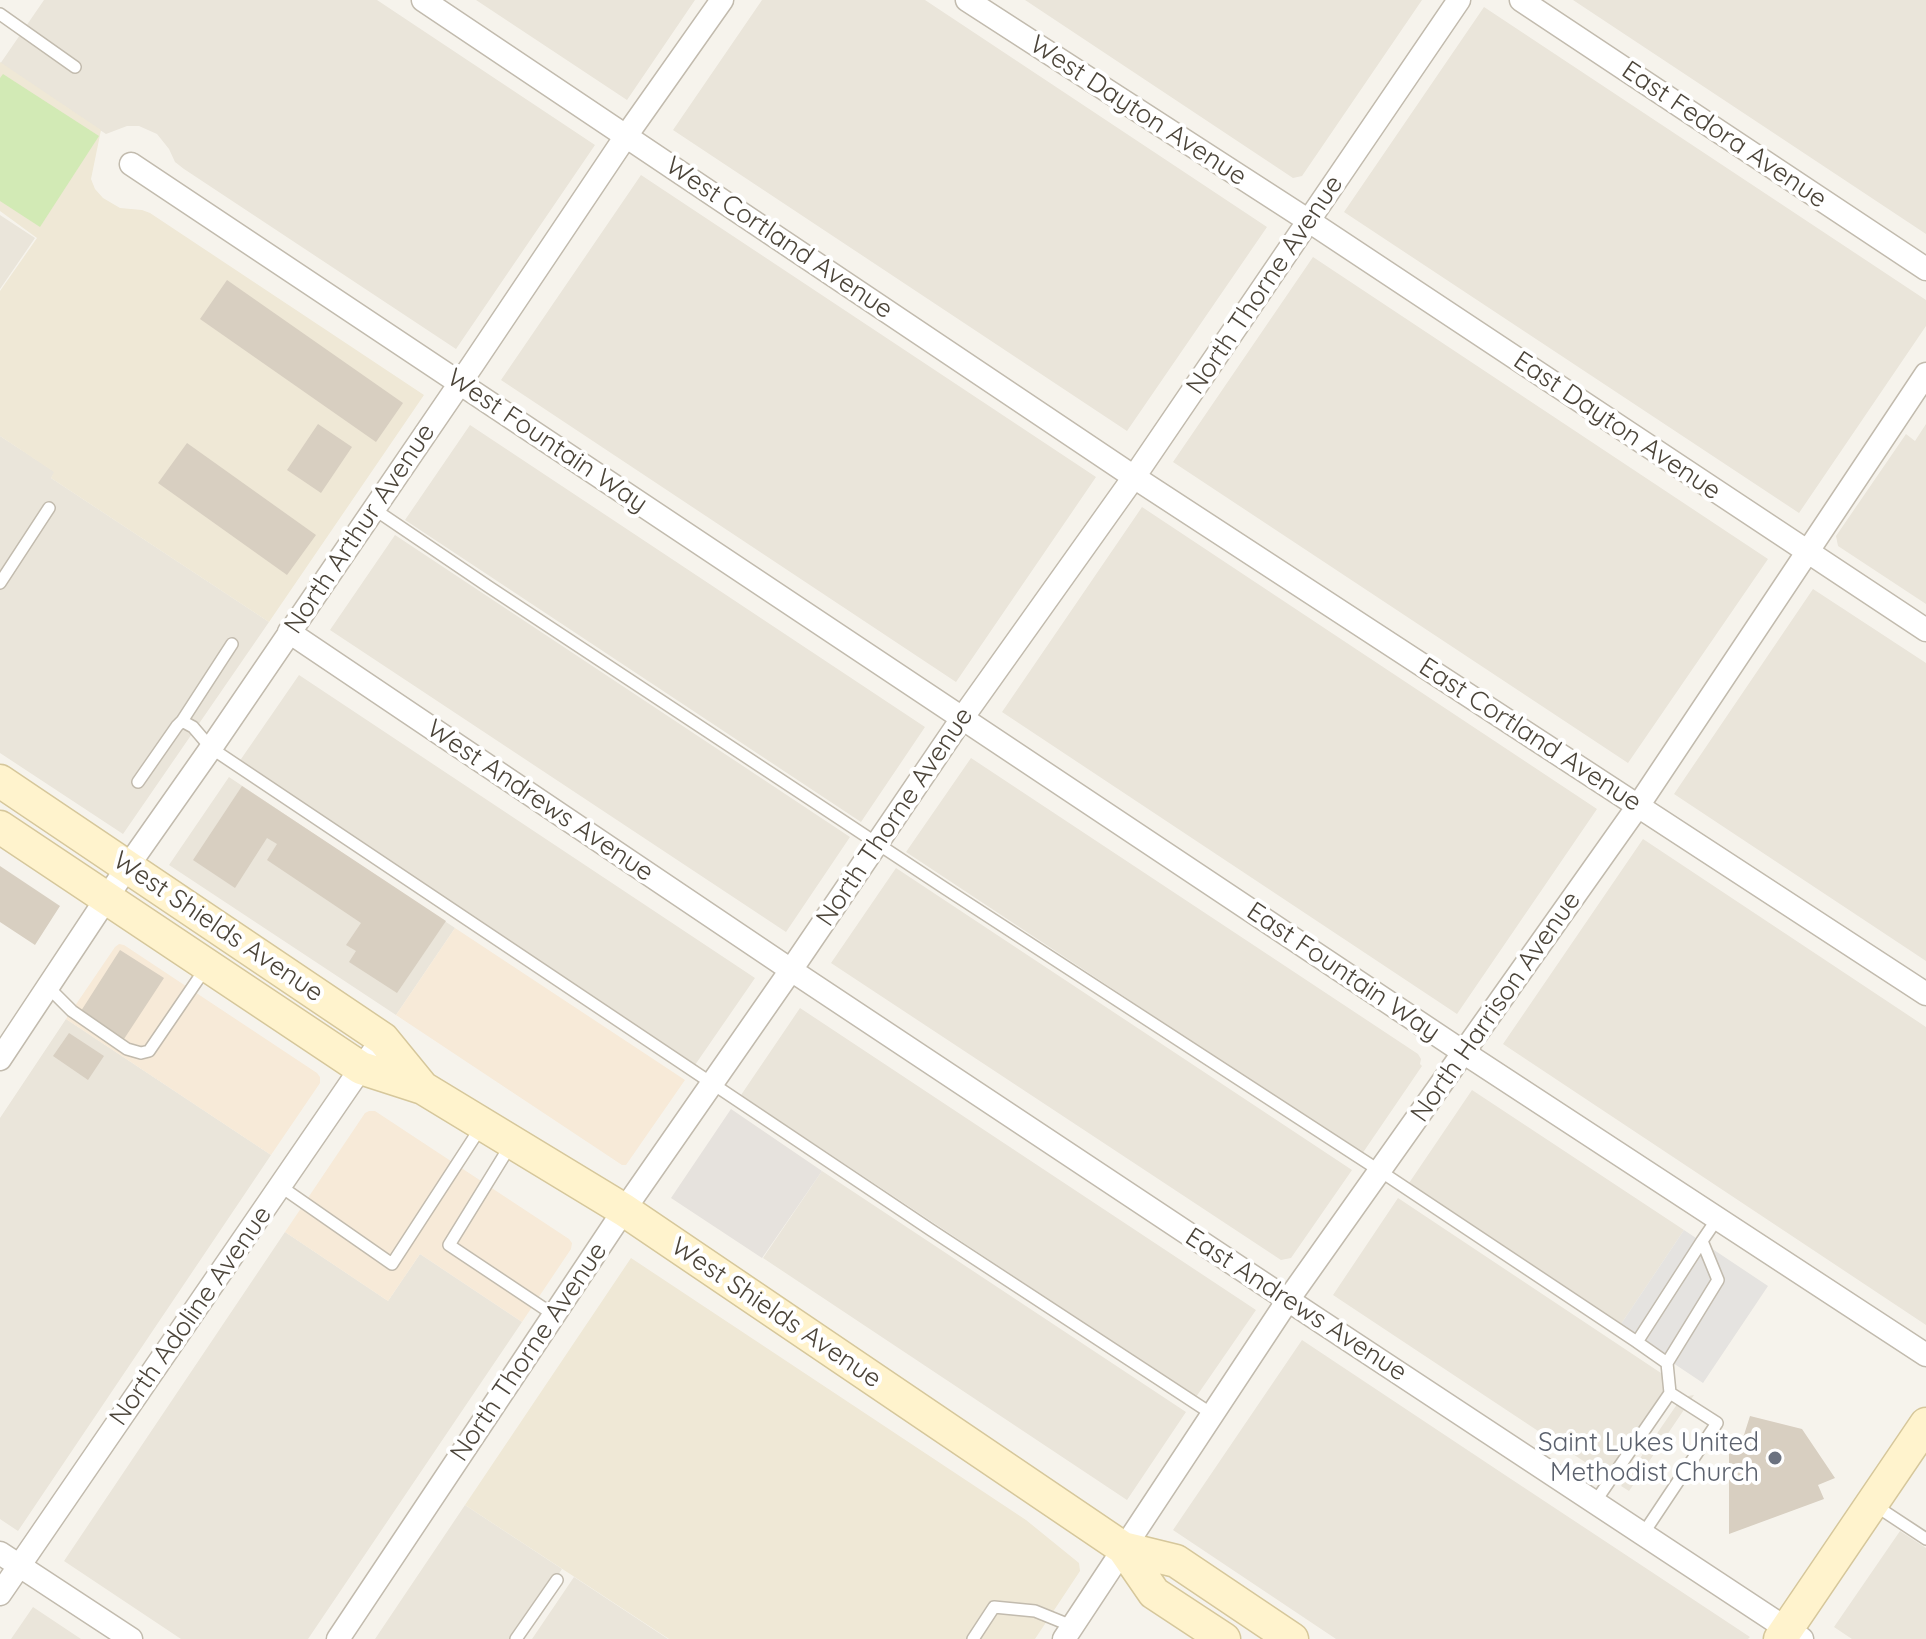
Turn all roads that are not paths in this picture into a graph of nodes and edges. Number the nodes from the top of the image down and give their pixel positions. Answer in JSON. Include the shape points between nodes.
{"nodes":[{"id":1,"x":423,"y":0,"type":"edge"},
{"id":2,"x":722,"y":0,"type":"edge"},
{"id":3,"x":967,"y":0,"type":"edge"},
{"id":4,"x":1459,"y":0,"type":"edge"},
{"id":5,"x":1521,"y":0,"type":"edge"},
{"id":6,"x":0,"y":14,"type":"edge"},
{"id":7,"x":75,"y":67,"type":"dead end"},
{"id":8,"x":626,"y":136,"type":"junction"},
{"id":9,"x":131,"y":164,"type":"dead end"},
{"id":10,"x":1309,"y":221,"type":"junction"},
{"id":11,"x":1926,"y":269,"type":"edge"},
{"id":12,"x":1926,"y":374,"type":"edge"},
{"id":13,"x":460,"y":383,"type":"junction"},
{"id":14,"x":1134,"y":477,"type":"junction"},
{"id":15,"x":49,"y":508,"type":"dead end"},
{"id":16,"x":374,"y":509,"type":"junction"},
{"id":17,"x":1807,"y":551,"type":"junction"},
{"id":18,"x":0,"y":583,"type":"edge"},
{"id":19,"x":1926,"y":630,"type":"edge"},
{"id":20,"x":289,"y":632,"type":"junction"},
{"id":21,"x":232,"y":644,"type":"dead end"},
{"id":22,"x":963,"y":717,"type":"junction"},
{"id":23,"x":182,"y":721,"type":"junction"},
{"id":24,"x":211,"y":748,"type":"junction"},
{"id":25,"x":138,"y":782,"type":"dead end"},
{"id":26,"x":2,"y":784,"type":"edge"},
{"id":27,"x":1638,"y":806,"type":"junction"},
{"id":28,"x":0,"y":827,"type":"edge"},
{"id":29,"x":877,"y":843,"type":"junction"},
{"id":30,"x":128,"y":866,"type":"junction"},
{"id":31,"x":108,"y":898,"type":"junction"},
{"id":32,"x":208,"y":965,"type":"junction"},
{"id":33,"x":791,"y":970,"type":"junction"},
{"id":34,"x":48,"y":987,"type":"junction"},
{"id":35,"x":1926,"y":994,"type":"edge"},
{"id":36,"x":383,"y":1039,"type":"junction"},
{"id":37,"x":1463,"y":1052,"type":"junction"},
{"id":38,"x":0,"y":1059,"type":"edge"},
{"id":39,"x":361,"y":1068,"type":"junction"},
{"id":40,"x":712,"y":1083,"type":"junction"},
{"id":41,"x":423,"y":1088,"type":"junction"},
{"id":42,"x":483,"y":1124,"type":"junction"},
{"id":43,"x":512,"y":1142,"type":"junction"},
{"id":44,"x":1380,"y":1171,"type":"junction"},
{"id":45,"x":280,"y":1186,"type":"junction"},
{"id":46,"x":624,"y":1210,"type":"junction"},
{"id":47,"x":1717,"y":1219,"type":"junction"},
{"id":48,"x":1702,"y":1241,"type":"junction"},
{"id":49,"x":1288,"y":1300,"type":"junction"},
{"id":50,"x":554,"y":1315,"type":"junction"},
{"id":51,"x":1637,"y":1342,"type":"junction"},
{"id":52,"x":1926,"y":1355,"type":"edge"},
{"id":53,"x":1667,"y":1363,"type":"junction"},
{"id":54,"x":1670,"y":1393,"type":"junction"},
{"id":55,"x":1212,"y":1414,"type":"junction"},
{"id":56,"x":1926,"y":1424,"type":"edge"},
{"id":57,"x":1595,"y":1502,"type":"junction"},
{"id":58,"x":1872,"y":1503,"type":"junction"},
{"id":59,"x":1643,"y":1534,"type":"junction"},
{"id":60,"x":1926,"y":1539,"type":"edge"},
{"id":61,"x":1123,"y":1548,"type":"junction"},
{"id":62,"x":9,"y":1560,"type":"edge"},
{"id":63,"x":557,"y":1580,"type":"dead end"},
{"id":64,"x":0,"y":1594,"type":"edge"},
{"id":65,"x":1068,"y":1633,"type":"edge"},
{"id":66,"x":1790,"y":1636,"type":"edge"},
{"id":67,"x":131,"y":1639,"type":"edge"},
{"id":68,"x":338,"y":1639,"type":"edge"},
{"id":69,"x":516,"y":1639,"type":"edge"},
{"id":70,"x":973,"y":1639,"type":"edge"},
{"id":71,"x":1224,"y":1639,"type":"edge"},
{"id":72,"x":1292,"y":1639,"type":"edge"}],
"edges":[{"from":1,"to":8,"type":"street","name":"West Cortland Avenue"},
{"from":2,"to":8,"type":"street","name":"North Arthur Avenue"},
{"from":3,"to":10,"type":"street","name":"West Dayton Avenue"},
{"from":4,"to":10,"type":"street","name":"North Thorne Avenue"},
{"from":5,"to":11,"type":"street","name":"East Fedora Avenue"},
{"from":6,"to":7,"type":"lane"},
{"from":8,"to":13,"type":"street","name":"North Arthur Avenue"},
{"from":8,"to":14,"type":"street","name":"West Cortland Avenue"},
{"from":9,"to":13,"type":"street","name":"West Fountain Way"},
{"from":10,"to":14,"type":"street","name":"North Thorne Avenue"},
{"from":10,"to":17,"type":"street","name":"East Dayton Avenue"},
{"from":12,"to":17,"type":"street","name":"North Harrison Avenue"},
{"from":13,"to":16,"type":"street","name":"North Arthur Avenue"},
{"from":13,"to":22,"type":"street","name":"West Fountain Way"},
{"from":14,"to":22,"type":"street","name":"North Thorne Avenue"},
{"from":14,"to":27,"type":"street","name":"East Cortland Avenue"},
{"from":15,"to":18,"type":"lane"},
{"from":16,"to":20,"type":"street","name":"North Arthur Avenue"},
{"from":16,"to":29,"type":"lane"},
{"from":17,"to":19,"type":"street","name":"East Dayton Avenue"},
{"from":17,"to":27,"type":"street","name":"North Harrison Avenue"},
{"from":20,"to":24,"type":"street","name":"North Arthur Avenue"},
{"from":20,"to":33,"type":"street","name":"West Andrews Avenue"},
{"from":21,"to":23,"type":"lane"},
{"from":22,"to":29,"type":"street","name":"North Thorne Avenue"},
{"from":22,"to":37,"type":"street","name":"East Fountain Way"},
{"from":23,"to":24,"type":"lane"},
{"from":23,"to":25,"type":"lane"},
{"from":24,"to":30,"type":"street","name":"North Arthur Avenue"},
{"from":24,"to":40,"type":"lane"},
{"from":26,"to":30,"type":"main road","name":"West Shields Avenue"},
{"from":27,"to":35,"type":"street","name":"East Cortland Avenue"},
{"from":27,"to":37,"type":"street","name":"North Harrison Avenue"},
{"from":28,"to":31,"type":"main road","name":"West Shields Avenue"},
{"from":29,"to":33,"type":"street","name":"North Thorne Avenue"},
{"from":29,"to":44,"type":"lane"},
{"from":30,"to":31,"type":"street","name":"North Arthur Avenue"},
{"from":30,"to":36,"type":"main road","name":"West Shields Avenue"},
{"from":31,"to":32,"type":"main road","name":"West Shields Avenue"},
{"from":31,"to":34,"type":"street","name":"North Arthur Avenue"},
{"from":32,"to":34,"type":"lane","via":[[149,1051],[141,1053],[72,1011]]},
{"from":32,"to":39,"type":"main road","name":"West Shields Avenue"},
{"from":33,"to":40,"type":"street","name":"North Thorne Avenue"},
{"from":33,"to":49,"type":"street","name":"East Andrews Avenue"},
{"from":34,"to":38,"type":"street","name":"North Arthur Avenue"},
{"from":36,"to":39,"type":"street","name":"North Adoline Avenue"},
{"from":36,"to":41,"type":"main road","name":"West Shields Avenue"},
{"from":37,"to":44,"type":"street","name":"North Harrison Avenue"},
{"from":37,"to":47,"type":"street","name":"East Fountain Way"},
{"from":39,"to":41,"type":"main road","name":"West Shields Avenue"},
{"from":39,"to":45,"type":"street","name":"North Adoline Avenue"},
{"from":40,"to":46,"type":"street","name":"North Thorne Avenue"},
{"from":40,"to":55,"type":"lane"},
{"from":41,"to":42,"type":"main road","name":"West Shields Avenue"},
{"from":42,"to":43,"type":"main road","name":"West Shields Avenue"},
{"from":42,"to":45,"type":"lane","via":[[392,1264]]},
{"from":43,"to":46,"type":"main road","name":"West Shields Avenue"},
{"from":43,"to":50,"type":"lane","via":[[449,1245]]},
{"from":44,"to":49,"type":"street","name":"North Harrison Avenue"},
{"from":44,"to":51,"type":"lane"},
{"from":45,"to":62,"type":"street","name":"North Adoline Avenue"},
{"from":46,"to":50,"type":"street","name":"North Thorne Avenue"},
{"from":46,"to":61,"type":"main road","name":"West Shields Avenue"},
{"from":47,"to":48,"type":"lane"},
{"from":47,"to":52,"type":"street","name":"East Fountain Way"},
{"from":48,"to":51,"type":"lane"},
{"from":48,"to":53,"type":"lane","via":[[1718,1280]]},
{"from":49,"to":55,"type":"street","name":"North Harrison Avenue"},
{"from":49,"to":57,"type":"street","name":"East Andrews Avenue"},
{"from":50,"to":68,"type":"street","name":"North Thorne Avenue"},
{"from":51,"to":53,"type":"lane"},
{"from":53,"to":54,"type":"lane"},
{"from":54,"to":57,"type":"lane"},
{"from":54,"to":59,"type":"lane","via":[[1717,1423]]},
{"from":55,"to":61,"type":"street","name":"North Harrison Avenue"},
{"from":56,"to":58,"type":"main road"},
{"from":57,"to":59,"type":"street","name":"East Andrews Avenue"},
{"from":58,"to":60,"type":"lane"},
{"from":58,"to":66,"type":"main road"},
{"from":59,"to":66,"type":"street","name":"East Andrews Avenue"},
{"from":61,"to":65,"type":"street","name":"North Harrison Avenue"},
{"from":61,"to":71,"type":"main road","name":"West Shields Avenue","via":[[1154,1593]]},
{"from":61,"to":72,"type":"main road","name":"West Shields Avenue","via":[[1176,1561]]},
{"from":62,"to":64,"type":"street","name":"North Adoline Avenue"},
{"from":62,"to":67,"type":"street"},
{"from":63,"to":69,"type":"lane"},
{"from":65,"to":70,"type":"lane","via":[[1035,1611],[994,1607]]}]}
